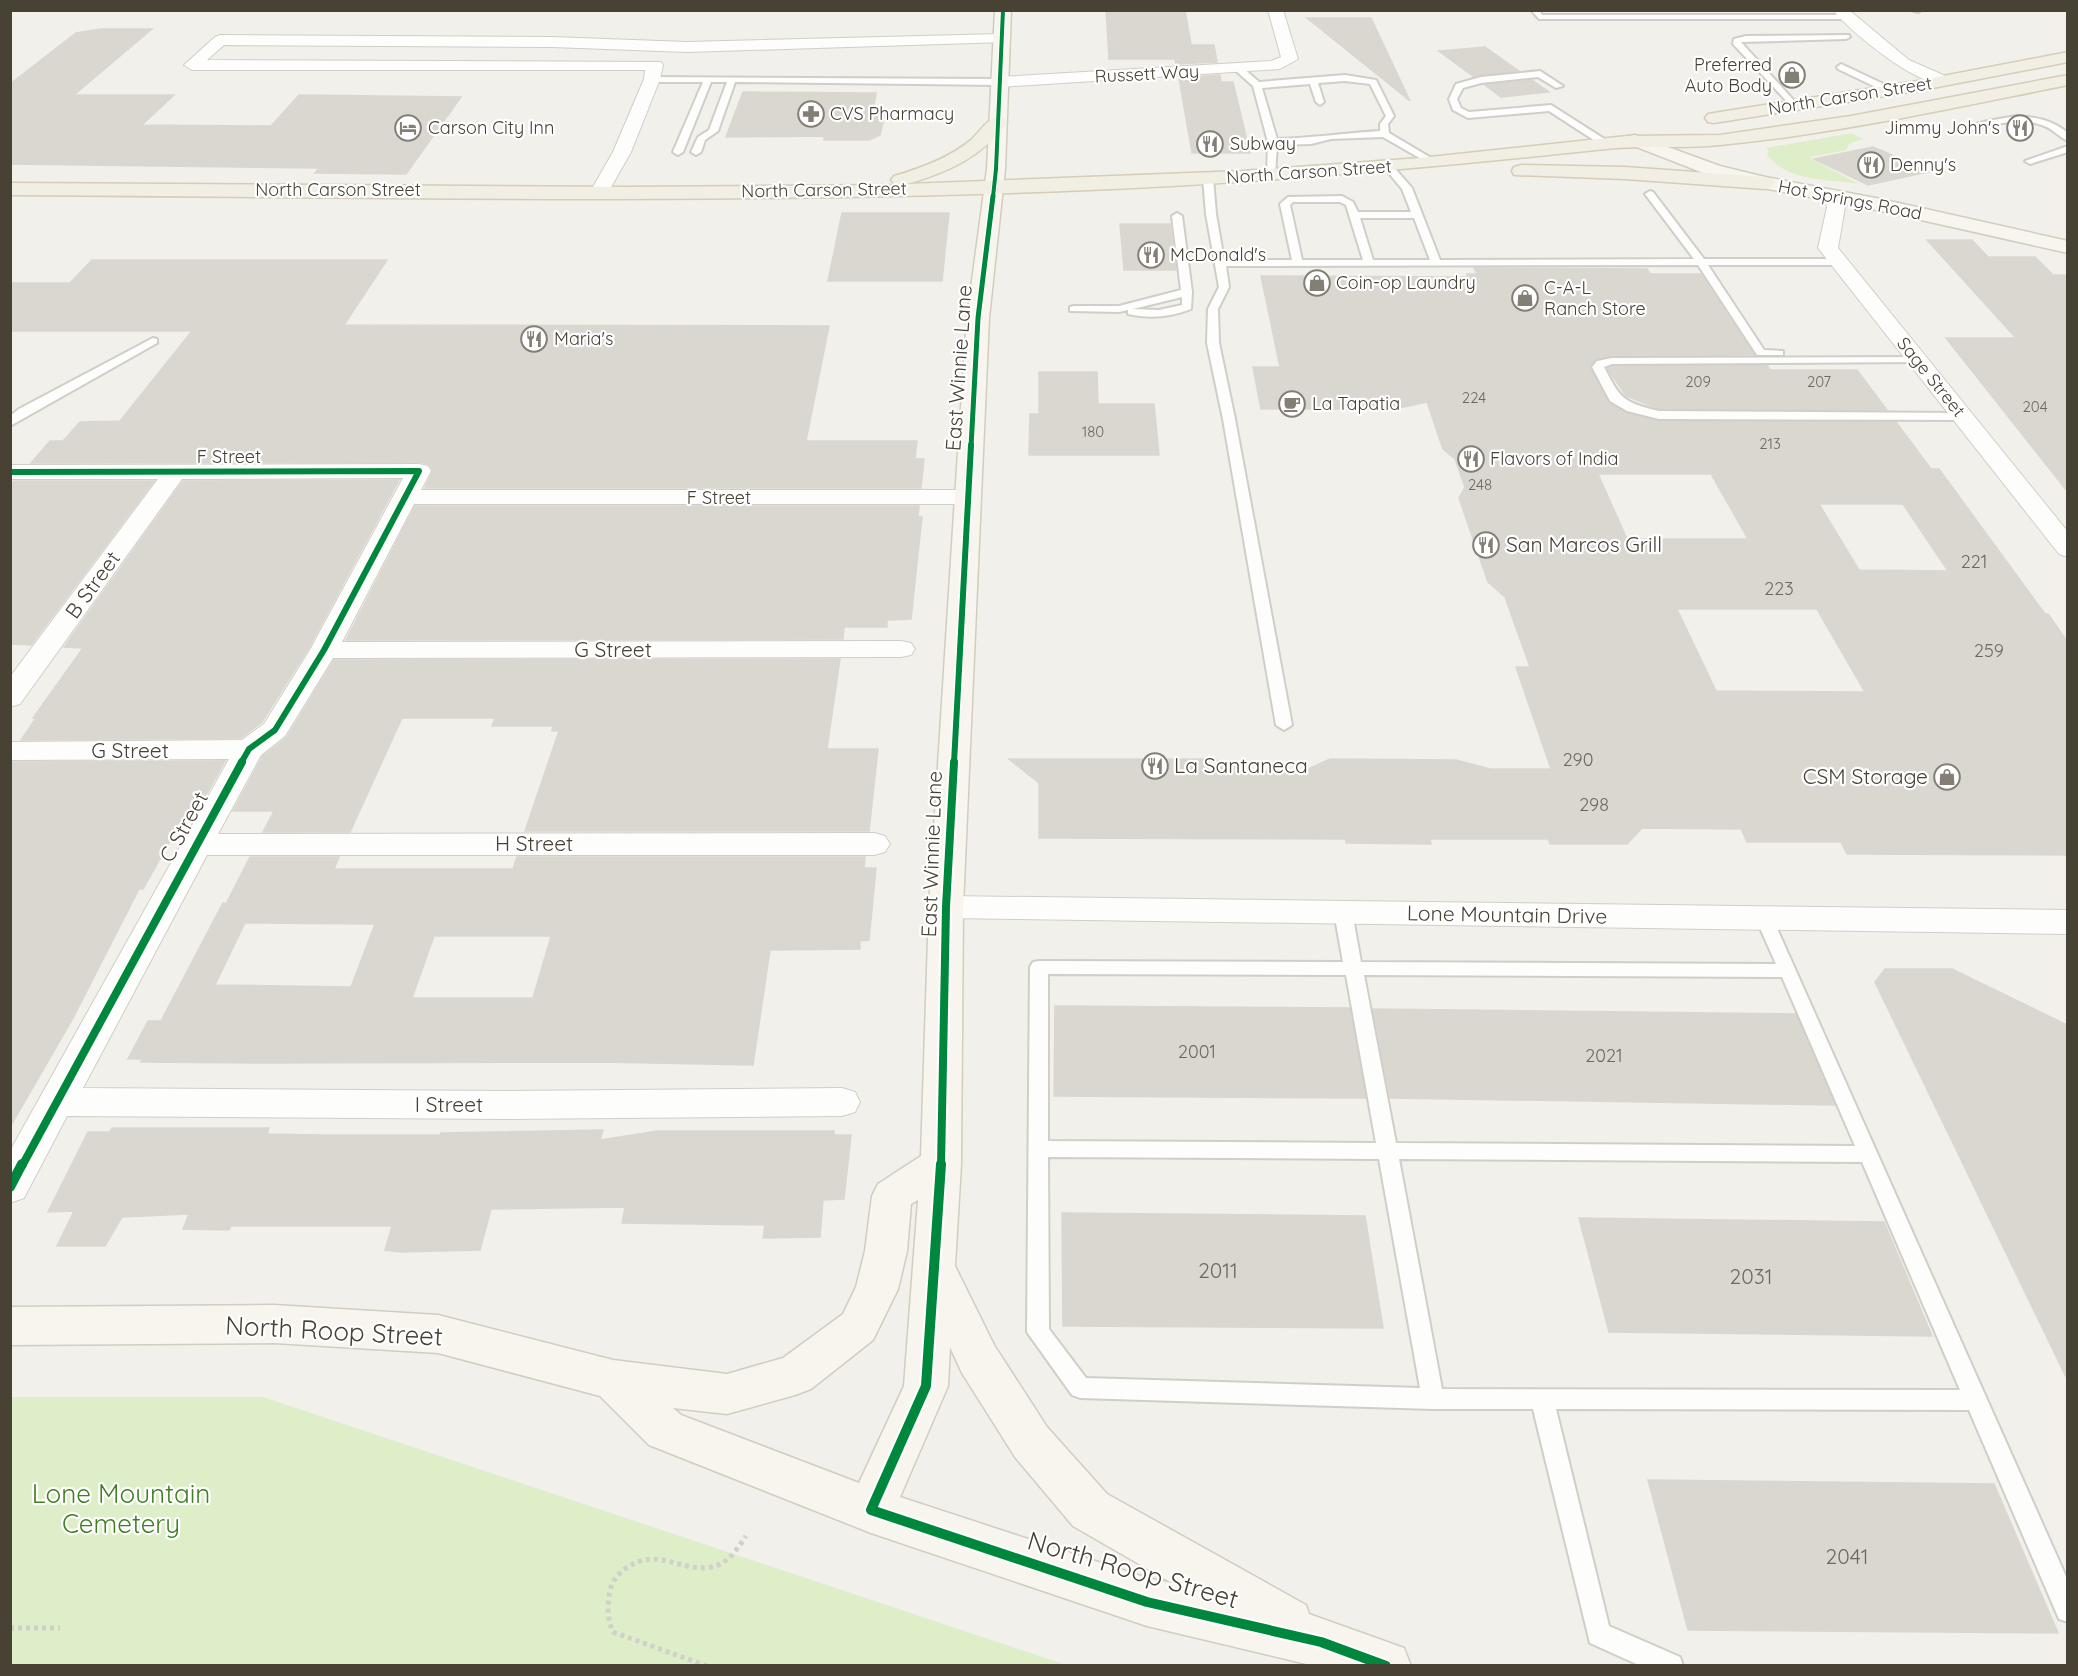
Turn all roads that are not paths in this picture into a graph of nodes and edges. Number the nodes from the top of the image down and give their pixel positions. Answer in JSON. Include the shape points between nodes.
{"nodes":[{"id":1,"x":1003,"y":10,"type":"edge"},
{"id":2,"x":1275,"y":10,"type":"edge"},
{"id":3,"x":1535,"y":10,"type":"edge"},
{"id":4,"x":1844,"y":14,"type":"edge"},
{"id":5,"x":1846,"y":37,"type":"dead end"},
{"id":6,"x":1001,"y":39,"type":"junction"},
{"id":7,"x":687,"y":46,"type":"junction"},
{"id":8,"x":2067,"y":57,"type":"edge"},
{"id":9,"x":1841,"y":67,"type":"dead end"},
{"id":10,"x":1239,"y":69,"type":"junction"},
{"id":11,"x":652,"y":73,"type":"junction"},
{"id":12,"x":708,"y":79,"type":"junction"},
{"id":13,"x":732,"y":79,"type":"junction"},
{"id":14,"x":2067,"y":80,"type":"edge"},
{"id":15,"x":1313,"y":81,"type":"junction"},
{"id":16,"x":1944,"y":81,"type":"junction"},
{"id":17,"x":1000,"y":82,"type":"junction"},
{"id":18,"x":1257,"y":85,"type":"junction"},
{"id":19,"x":1559,"y":86,"type":"dead end"},
{"id":20,"x":1889,"y":90,"type":"junction"},
{"id":21,"x":1320,"y":102,"type":"dead end"},
{"id":22,"x":1794,"y":106,"type":"junction"},
{"id":23,"x":1914,"y":109,"type":"junction"},
{"id":24,"x":1701,"y":120,"type":"dead end"},
{"id":25,"x":998,"y":123,"type":"junction"},
{"id":26,"x":1679,"y":124,"type":"dead end"},
{"id":27,"x":1960,"y":130,"type":"dead end"},
{"id":28,"x":1384,"y":134,"type":"junction"},
{"id":29,"x":1745,"y":136,"type":"junction"},
{"id":30,"x":2067,"y":138,"type":"edge"},
{"id":31,"x":1635,"y":140,"type":"junction"},
{"id":32,"x":1273,"y":142,"type":"junction"},
{"id":33,"x":1606,"y":144,"type":"junction"},
{"id":34,"x":2067,"y":149,"type":"edge"},
{"id":35,"x":678,"y":152,"type":"dead end"},
{"id":36,"x":696,"y":152,"type":"dead end"},
{"id":37,"x":2030,"y":161,"type":"dead end"},
{"id":38,"x":1434,"y":162,"type":"junction"},
{"id":39,"x":1388,"y":166,"type":"junction"},
{"id":40,"x":1270,"y":174,"type":"junction"},
{"id":41,"x":1208,"y":178,"type":"junction"},
{"id":42,"x":1765,"y":183,"type":"junction"},
{"id":43,"x":994,"y":188,"type":"junction"},
{"id":44,"x":10,"y":189,"type":"edge"},
{"id":45,"x":858,"y":190,"type":"junction"},
{"id":46,"x":599,"y":192,"type":"junction"},
{"id":47,"x":1650,"y":194,"type":"dead end"},
{"id":48,"x":1833,"y":196,"type":"junction"},
{"id":49,"x":1354,"y":215,"type":"junction"},
{"id":50,"x":1417,"y":215,"type":"junction"},
{"id":51,"x":1178,"y":216,"type":"dead end"},
{"id":52,"x":2067,"y":247,"type":"edge"},
{"id":53,"x":1369,"y":262,"type":"junction"},
{"id":54,"x":1436,"y":262,"type":"junction"},
{"id":55,"x":1701,"y":262,"type":"junction"},
{"id":56,"x":1839,"y":262,"type":"junction"},
{"id":57,"x":1220,"y":263,"type":"junction"},
{"id":58,"x":1298,"y":263,"type":"junction"},
{"id":59,"x":1187,"y":292,"type":"junction"},
{"id":60,"x":1074,"y":309,"type":"dead end"},
{"id":61,"x":1119,"y":309,"type":"junction"},
{"id":62,"x":153,"y":341,"type":"dead end"},
{"id":63,"x":1914,"y":356,"type":"junction"},
{"id":64,"x":1963,"y":417,"type":"junction"},
{"id":65,"x":10,"y":422,"type":"edge"},
{"id":66,"x":10,"y":472,"type":"edge"},
{"id":67,"x":175,"y":472,"type":"junction"},
{"id":68,"x":405,"y":497,"type":"junction"},
{"id":69,"x":968,"y":497,"type":"junction"},
{"id":70,"x":2067,"y":549,"type":"edge"},
{"id":71,"x":901,"y":649,"type":"dead end"},
{"id":72,"x":324,"y":650,"type":"junction"},
{"id":73,"x":10,"y":698,"type":"edge"},
{"id":74,"x":1284,"y":725,"type":"dead end"},
{"id":75,"x":249,"y":749,"type":"junction"},
{"id":76,"x":10,"y":751,"type":"edge"},
{"id":77,"x":195,"y":844,"type":"junction"},
{"id":78,"x":874,"y":844,"type":"dead end"},
{"id":79,"x":946,"y":907,"type":"junction"},
{"id":80,"x":1343,"y":912,"type":"junction"},
{"id":81,"x":1765,"y":919,"type":"junction"},
{"id":82,"x":2067,"y":922,"type":"edge"},
{"id":83,"x":1353,"y":970,"type":"junction"},
{"id":84,"x":1787,"y":971,"type":"junction"},
{"id":85,"x":57,"y":1102,"type":"junction"},
{"id":86,"x":842,"y":1102,"type":"dead end"},
{"id":87,"x":1037,"y":1149,"type":"junction"},
{"id":88,"x":1386,"y":1151,"type":"junction"},
{"id":89,"x":1868,"y":1154,"type":"junction"},
{"id":90,"x":941,"y":1164,"type":"junction"},
{"id":91,"x":10,"y":1187,"type":"edge"},
{"id":92,"x":934,"y":1266,"type":"junction"},
{"id":93,"x":10,"y":1326,"type":"edge"},
{"id":94,"x":613,"y":1380,"type":"junction"},
{"id":95,"x":1433,"y":1399,"type":"junction"},
{"id":96,"x":1542,"y":1399,"type":"junction"},
{"id":97,"x":1976,"y":1400,"type":"junction"},
{"id":98,"x":871,"y":1510,"type":"junction"},
{"id":99,"x":2067,"y":1610,"type":"edge"},
{"id":100,"x":1321,"y":1642,"type":"junction"},
{"id":101,"x":1386,"y":1665,"type":"edge"},
{"id":102,"x":1671,"y":1665,"type":"edge"}],
"edges":[{"from":1,"to":6,"type":"street","name":"East Winnie Lane"},
{"from":2,"to":10,"type":"street","name":"Russett Way","via":[[1290,59],[1274,66]]},
{"from":3,"to":4,"type":"lane","via":[[1539,17]]},
{"from":4,"to":16,"type":"street","via":[[1903,63]]},
{"from":5,"to":22,"type":"lane","via":[[1737,41]]},
{"from":6,"to":7,"type":"street"},
{"from":6,"to":17,"type":"street","name":"East Winnie Lane"},
{"from":7,"to":11,"type":"street"},
{"from":7,"to":11,"type":"street","via":[[220,40],[192,65],[478,64]]},
{"from":8,"to":16,"type":"main road","name":"North Carson Street"},
{"from":9,"to":20,"type":"lane"},
{"from":10,"to":17,"type":"street","name":"Russett Way"},
{"from":10,"to":18,"type":"lane"},
{"from":11,"to":12,"type":"lane"},
{"from":11,"to":46,"type":"street","via":[[622,152]]},
{"from":12,"to":13,"type":"lane"},
{"from":12,"to":35,"type":"lane"},
{"from":13,"to":17,"type":"lane"},
{"from":13,"to":36,"type":"lane","via":[[713,130],[701,139]]},
{"from":14,"to":23,"type":"main road","name":"North Carson Street"},
{"from":15,"to":18,"type":"lane"},
{"from":15,"to":21,"type":"lane"},
{"from":15,"to":28,"type":"lane","via":[[1356,77],[1373,82],[1389,116]]},
{"from":16,"to":20,"type":"main road","name":"North Carson Street"},
{"from":17,"to":25,"type":"street","name":"East Winnie Lane"},
{"from":18,"to":32,"type":"lane"},
{"from":19,"to":33,"type":"lane","via":[[1540,74],[1481,80],[1459,86],[1453,99],[1457,111],[1468,115],[1551,108]]},
{"from":20,"to":22,"type":"main road","name":"North Carson Street"},
{"from":20,"to":23,"type":"main road"},
{"from":22,"to":24,"type":"main road","name":"North Carson Street"},
{"from":23,"to":29,"type":"main road","name":"North Carson Street"},
{"from":25,"to":43,"type":"street","name":"East Winnie Lane"},
{"from":25,"to":45,"type":"main road","via":[[977,147],[948,164]]},
{"from":26,"to":31,"type":"main road","name":"North Carson Street","via":[[1658,128]]},
{"from":27,"to":30,"type":"lane","via":[[2024,117],[2057,129]]},
{"from":28,"to":32,"type":"lane","via":[[1330,132],[1311,141]]},
{"from":28,"to":38,"type":"lane"},
{"from":29,"to":31,"type":"main road","name":"North Carson Street","via":[[1684,143]]},
{"from":29,"to":42,"type":"main road","via":[[1732,153],[1740,166]]},
{"from":31,"to":33,"type":"main road","name":"North Carson Street"},
{"from":31,"to":42,"type":"street","name":"Hot Springs Road","via":[[1713,170]]},
{"from":32,"to":40,"type":"lane"},
{"from":33,"to":38,"type":"main road","name":"North Carson Street"},
{"from":34,"to":37,"type":"lane"},
{"from":38,"to":39,"type":"main road","name":"North Carson Street"},
{"from":39,"to":40,"type":"main road","name":"North Carson Street"},
{"from":39,"to":42,"type":"main road","via":[[1624,173]]},
{"from":39,"to":50,"type":"lane","via":[[1407,188]]},
{"from":40,"to":41,"type":"main road","name":"North Carson Street"},
{"from":41,"to":43,"type":"main road","name":"North Carson Street"},
{"from":41,"to":57,"type":"lane"},
{"from":42,"to":48,"type":"street","name":"Hot Springs Road"},
{"from":43,"to":45,"type":"main road","name":"North Carson Street"},
{"from":43,"to":69,"type":"street","name":"East Winnie Lane","via":[[978,318]]},
{"from":44,"to":46,"type":"main road","name":"North Carson Street"},
{"from":45,"to":46,"type":"main road","name":"North Carson Street"},
{"from":47,"to":55,"type":"lane"},
{"from":48,"to":52,"type":"street","name":"Hot Springs Road"},
{"from":48,"to":56,"type":"street","name":"Sage Street","via":[[1836,207],[1828,248]]},
{"from":49,"to":50,"type":"lane"},
{"from":49,"to":53,"type":"lane"},
{"from":49,"to":58,"type":"lane","via":[[1350,204],[1342,199],[1291,199],[1285,204]]},
{"from":50,"to":54,"type":"lane"},
{"from":51,"to":59,"type":"lane"},
{"from":53,"to":54,"type":"lane"},
{"from":53,"to":58,"type":"lane"},
{"from":54,"to":55,"type":"lane"},
{"from":55,"to":56,"type":"lane"},
{"from":55,"to":63,"type":"lane","via":[[1761,353]]},
{"from":56,"to":63,"type":"street","name":"Sage Street"},
{"from":57,"to":58,"type":"lane"},
{"from":57,"to":74,"type":"lane","via":[[1224,287],[1213,309],[1213,343]]},
{"from":59,"to":61,"type":"lane"},
{"from":59,"to":61,"type":"lane","via":[[1187,307],[1174,312],[1134,313]]},
{"from":60,"to":61,"type":"lane"},
{"from":62,"to":65,"type":"lane"},
{"from":63,"to":64,"type":"street","name":"Sage Street"},
{"from":63,"to":64,"type":"lane","via":[[1612,361],[1598,367],[1614,398],[1631,408],[1659,415]]},
{"from":64,"to":70,"type":"street","name":"Sage Street"},
{"from":66,"to":67,"type":"street","name":"F Street"},
{"from":67,"to":68,"type":"street","name":"F Street","via":[[419,471]]},
{"from":67,"to":73,"type":"street","name":"B Street"},
{"from":68,"to":69,"type":"street","name":"F Street"},
{"from":68,"to":72,"type":"street","name":"C Street"},
{"from":69,"to":79,"type":"street","name":"East Winnie Lane"},
{"from":71,"to":72,"type":"street","name":"G Street"},
{"from":72,"to":75,"type":"street","name":"C Street","via":[[275,730]]},
{"from":75,"to":76,"type":"street","name":"G Street"},
{"from":75,"to":77,"type":"street","name":"C Street"},
{"from":77,"to":78,"type":"street","name":"H Street"},
{"from":77,"to":85,"type":"street","name":"C Street"},
{"from":79,"to":80,"type":"street","name":"Lone Mountain Drive"},
{"from":79,"to":90,"type":"street","name":"East Winnie Lane"},
{"from":80,"to":81,"type":"street","name":"Lone Mountain Drive"},
{"from":80,"to":83,"type":"lane"},
{"from":81,"to":82,"type":"street","name":"Lone Mountain Drive"},
{"from":81,"to":84,"type":"lane"},
{"from":83,"to":84,"type":"lane"},
{"from":83,"to":87,"type":"lane","via":[[1039,967]]},
{"from":83,"to":88,"type":"lane"},
{"from":84,"to":89,"type":"lane"},
{"from":85,"to":86,"type":"street","name":"I Street"},
{"from":85,"to":91,"type":"street","name":"C Street"},
{"from":87,"to":88,"type":"lane"},
{"from":87,"to":95,"type":"lane","via":[[1038,1332],[1080,1388]]},
{"from":88,"to":89,"type":"lane"},
{"from":88,"to":95,"type":"lane"},
{"from":89,"to":97,"type":"lane"},
{"from":90,"to":92,"type":"street","name":"East Winnie Lane"},
{"from":90,"to":94,"type":"street","via":[[892,1196],[877,1289],[858,1327],[795,1375],[727,1394]]},
{"from":92,"to":98,"type":"street","name":"East Winnie Lane","via":[[926,1386]]},
{"from":92,"to":100,"type":"street","via":[[978,1359],[1031,1442],[1090,1510]]},
{"from":93,"to":94,"type":"street","name":"North Roop Street","via":[[274,1324],[438,1334]]},
{"from":94,"to":98,"type":"street","name":"North Roop Street","via":[[665,1430]]},
{"from":95,"to":96,"type":"lane"},
{"from":96,"to":97,"type":"lane"},
{"from":96,"to":102,"type":"lane","via":[[1599,1634]]},
{"from":97,"to":99,"type":"lane"},
{"from":98,"to":100,"type":"street","name":"North Roop Street","via":[[1147,1602]]},
{"from":100,"to":101,"type":"street","name":"North Roop Street"}]}
